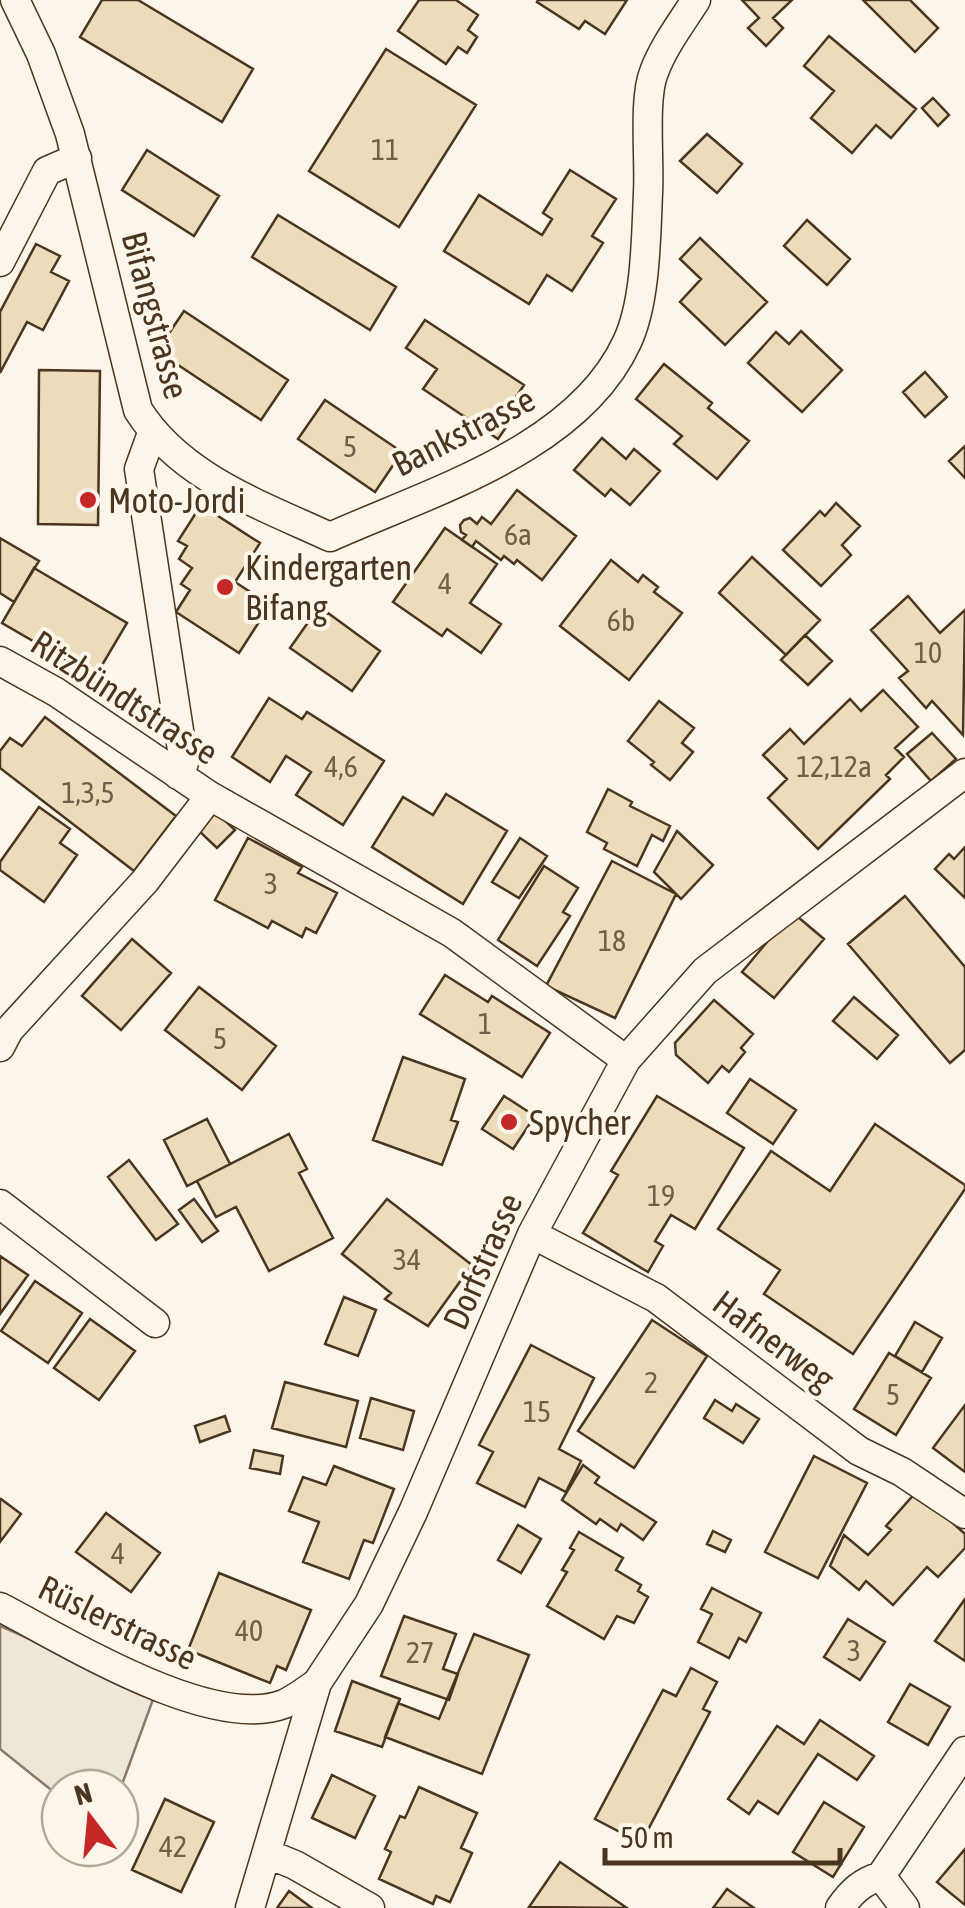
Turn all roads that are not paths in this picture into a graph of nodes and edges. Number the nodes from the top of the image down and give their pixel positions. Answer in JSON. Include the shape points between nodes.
{"nodes":[{"id":1,"x":15,"y":0,"type":"edge"},
{"id":2,"x":690,"y":2,"type":"edge"},
{"id":3,"x":77,"y":158,"type":"junction"},
{"id":4,"x":0,"y":262,"type":"edge"},
{"id":5,"x":152,"y":433,"type":"junction"},
{"id":6,"x":0,"y":661,"type":"edge"},
{"id":7,"x":965,"y":773,"type":"edge"},
{"id":8,"x":178,"y":775,"type":"junction"},
{"id":9,"x":210,"y":796,"type":"junction"},
{"id":10,"x":0,"y":1046,"type":"edge"},
{"id":11,"x":626,"y":1060,"type":"junction"},
{"id":12,"x":0,"y":1204,"type":"edge"},
{"id":13,"x":532,"y":1234,"type":"junction"},
{"id":14,"x":155,"y":1323,"type":"dead end"},
{"id":15,"x":965,"y":1514,"type":"edge"},
{"id":16,"x":0,"y":1607,"type":"edge"},
{"id":17,"x":317,"y":1683,"type":"junction"},
{"id":18,"x":965,"y":1751,"type":"edge"},
{"id":19,"x":268,"y":1854,"type":"junction"},
{"id":20,"x":882,"y":1876,"type":"junction"},
{"id":21,"x":250,"y":1908,"type":"edge"},
{"id":22,"x":370,"y":1908,"type":"edge"},
{"id":23,"x":840,"y":1908,"type":"edge"},
{"id":24,"x":906,"y":1908,"type":"edge"}],
"edges":[{"from":1,"to":3,"type":"street","name":"Bifangstrasse"},
{"from":2,"to":5,"type":"street","name":"Bankstrasse","via":[[653,73],[639,305],[628,342],[569,418],[525,450],[330,536],[236,494]]},
{"from":3,"to":4,"type":"street","via":[[48,171]]},
{"from":3,"to":5,"type":"street","name":"Bifangstrasse","via":[[128,381]]},
{"from":5,"to":8,"type":"street","name":"Bifangstrasse","via":[[139,469],[184,763]]},
{"from":6,"to":8,"type":"street","name":"Ritzbündtstrasse"},
{"from":7,"to":11,"type":"street","name":"Dorfstrasse","via":[[705,971]]},
{"from":8,"to":9,"type":"street","name":"Ritzbündtstrasse"},
{"from":9,"to":10,"type":"street"},
{"from":9,"to":11,"type":"street","via":[[452,933]]},
{"from":11,"to":13,"type":"street","name":"Dorfstrasse"},
{"from":12,"to":14,"type":"street"},
{"from":13,"to":15,"type":"street","name":"Hafnerweg","via":[[656,1298],[858,1451]]},
{"from":13,"to":17,"type":"street","name":"Dorfstrasse","via":[[384,1574]]},
{"from":16,"to":17,"type":"street","name":"Rüslerstrasse","via":[[183,1698],[237,1708],[283,1704]]},
{"from":17,"to":19,"type":"street","name":"Dorfstrasse"},
{"from":18,"to":20,"type":"street"},
{"from":19,"to":21,"type":"street","name":"Dorfstrasse"},
{"from":19,"to":22,"type":"street"},
{"from":20,"to":23,"type":"street","via":[[866,1880]]},
{"from":20,"to":24,"type":"street"}]}
